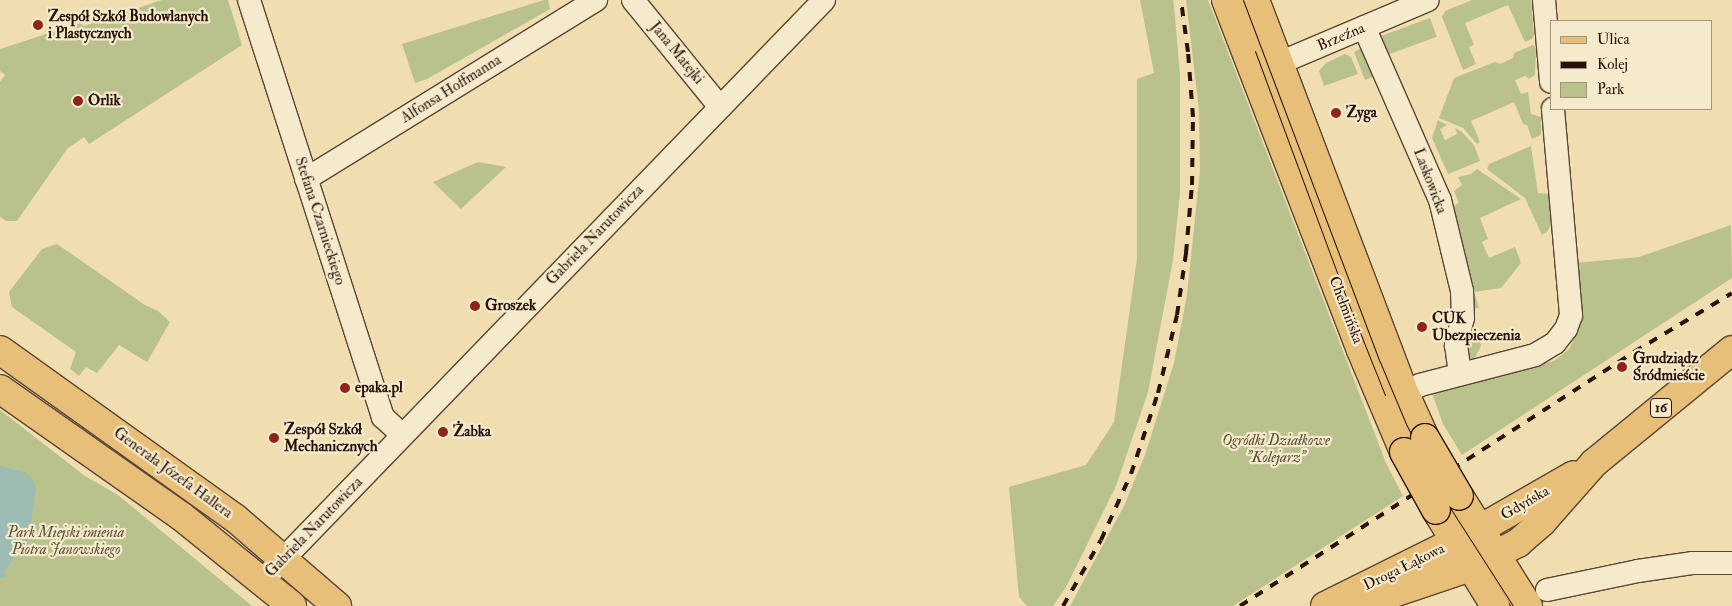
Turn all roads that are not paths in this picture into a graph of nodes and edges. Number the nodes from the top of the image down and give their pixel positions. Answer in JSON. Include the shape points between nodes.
{"nodes":[{"id":1,"x":249,"y":0,"type":"edge"},
{"id":2,"x":596,"y":0,"type":"edge"},
{"id":3,"x":633,"y":0,"type":"edge"},
{"id":4,"x":824,"y":0,"type":"edge"},
{"id":5,"x":1226,"y":0,"type":"edge"},
{"id":6,"x":1255,"y":0,"type":"edge"},
{"id":7,"x":1428,"y":0,"type":"edge"},
{"id":8,"x":1544,"y":0,"type":"edge"},
{"id":9,"x":1364,"y":27,"type":"junction"},
{"id":10,"x":1280,"y":63,"type":"junction"},
{"id":11,"x":1550,"y":70,"type":"edge"},
{"id":12,"x":1254,"y":73,"type":"junction"},
{"id":13,"x":720,"y":107,"type":"junction"},
{"id":14,"x":1553,"y":110,"type":"edge"},
{"id":15,"x":306,"y":179,"type":"junction"},
{"id":16,"x":0,"y":350,"type":"edge"},
{"id":17,"x":1732,"y":350,"type":"edge"},
{"id":18,"x":1460,"y":373,"type":"junction"},
{"id":19,"x":0,"y":389,"type":"edge"},
{"id":20,"x":1405,"y":394,"type":"junction"},
{"id":21,"x":402,"y":435,"type":"junction"},
{"id":22,"x":1415,"y":445,"type":"junction"},
{"id":23,"x":1594,"y":463,"type":"junction"},
{"id":24,"x":1542,"y":522,"type":"junction"},
{"id":25,"x":1480,"y":529,"type":"junction"},
{"id":26,"x":1455,"y":542,"type":"junction"},
{"id":27,"x":1496,"y":556,"type":"junction"},
{"id":28,"x":284,"y":558,"type":"junction"},
{"id":29,"x":1732,"y":562,"type":"edge"},
{"id":30,"x":1471,"y":567,"type":"junction"},
{"id":31,"x":263,"y":580,"type":"junction"},
{"id":32,"x":1532,"y":598,"type":"edge"},
{"id":33,"x":292,"y":606,"type":"edge"},
{"id":34,"x":337,"y":606,"type":"edge"},
{"id":35,"x":1325,"y":606,"type":"edge"},
{"id":36,"x":1355,"y":606,"type":"edge"},
{"id":37,"x":1495,"y":606,"type":"edge"}],
"edges":[{"from":1,"to":15,"type":"street","name":"Stefana Czarnieckiego"},
{"from":2,"to":15,"type":"street","name":"Alfonsa Hoffmanna"},
{"from":3,"to":13,"type":"street","name":"Jana Matejki"},
{"from":4,"to":13,"type":"street","name":"Gabriela Narutowicza"},
{"from":5,"to":12,"type":"main road","name":"Chełmińska"},
{"from":6,"to":10,"type":"main road","name":"Chełmińska"},
{"from":7,"to":9,"type":"street","name":"Brzeźna"},
{"from":8,"to":11,"type":"street"},
{"from":9,"to":10,"type":"street","name":"Brzeźna"},
{"from":9,"to":18,"type":"street","name":"Laskowicka","via":[[1440,200],[1462,291],[1463,318],[1456,345]]},
{"from":10,"to":12,"type":"street","name":"Brzeźna"},
{"from":10,"to":20,"type":"main road","name":"Chełmińska"},
{"from":12,"to":22,"type":"main road","name":"Chełmińska","via":[[1378,392]]},
{"from":13,"to":21,"type":"street","name":"Gabriela Narutowicza"},
{"from":14,"to":18,"type":"street","via":[[1570,315],[1566,329],[1555,343],[1535,355]]},
{"from":15,"to":21,"type":"street","name":"Stefana Czarnieckiego","via":[[383,417]]},
{"from":16,"to":28,"type":"main road","name":"Generała Józefa Hallera","via":[[235,518]]},
{"from":17,"to":23,"type":"main road","name":"Gdyńska","number":"16"},
{"from":18,"to":20,"type":"street","via":[[1420,385]]},
{"from":19,"to":31,"type":"main road","name":"Generała Józefa Hallera","via":[[182,516]]},
{"from":20,"to":22,"type":"main road","name":"Chełmińska"},
{"from":21,"to":28,"type":"street","name":"Gabriela Narutowicza"},
{"from":22,"to":25,"type":"main road","name":"Chełmińska","bridge":true,"via":[[1459,496]]},
{"from":22,"to":26,"type":"main road","name":"Chełmińska","bridge":true,"via":[[1436,510]]},
{"from":23,"to":24,"type":"main road","name":"Gdyńska","number":"16"},
{"from":23,"to":25,"type":"main road","name":"Gdyńska","number":"16"},
{"from":24,"to":27,"type":"main road","name":"Gdyńska","number":"16","via":[[1518,543]]},
{"from":24,"to":32,"type":"main road","via":[[1520,558],[1518,571]]},
{"from":25,"to":26,"type":"main road","name":"Gdyńska","number":"16"},
{"from":25,"to":27,"type":"main road","name":"Chełmińska"},
{"from":26,"to":30,"type":"main road","name":"Chełmińska"},
{"from":26,"to":35,"type":"main road","name":"Droga Łąkowa","number":"16"},
{"from":27,"to":30,"type":"main road","name":"Droga Łąkowa","number":"16"},
{"from":27,"to":32,"type":"main road","name":"Chełmińska"},
{"from":28,"to":31,"type":"street","name":"Gabriela Narutowicza"},
{"from":28,"to":34,"type":"main road","name":"Generała Józefa Hallera"},
{"from":29,"to":32,"type":"street","via":[[1693,563],[1638,571]]},
{"from":30,"to":36,"type":"main road","name":"Droga Łąkowa","number":"16"},
{"from":30,"to":37,"type":"main road","name":"Chełmińska"},
{"from":31,"to":33,"type":"main road","name":"Generała Józefa Hallera"}]}
